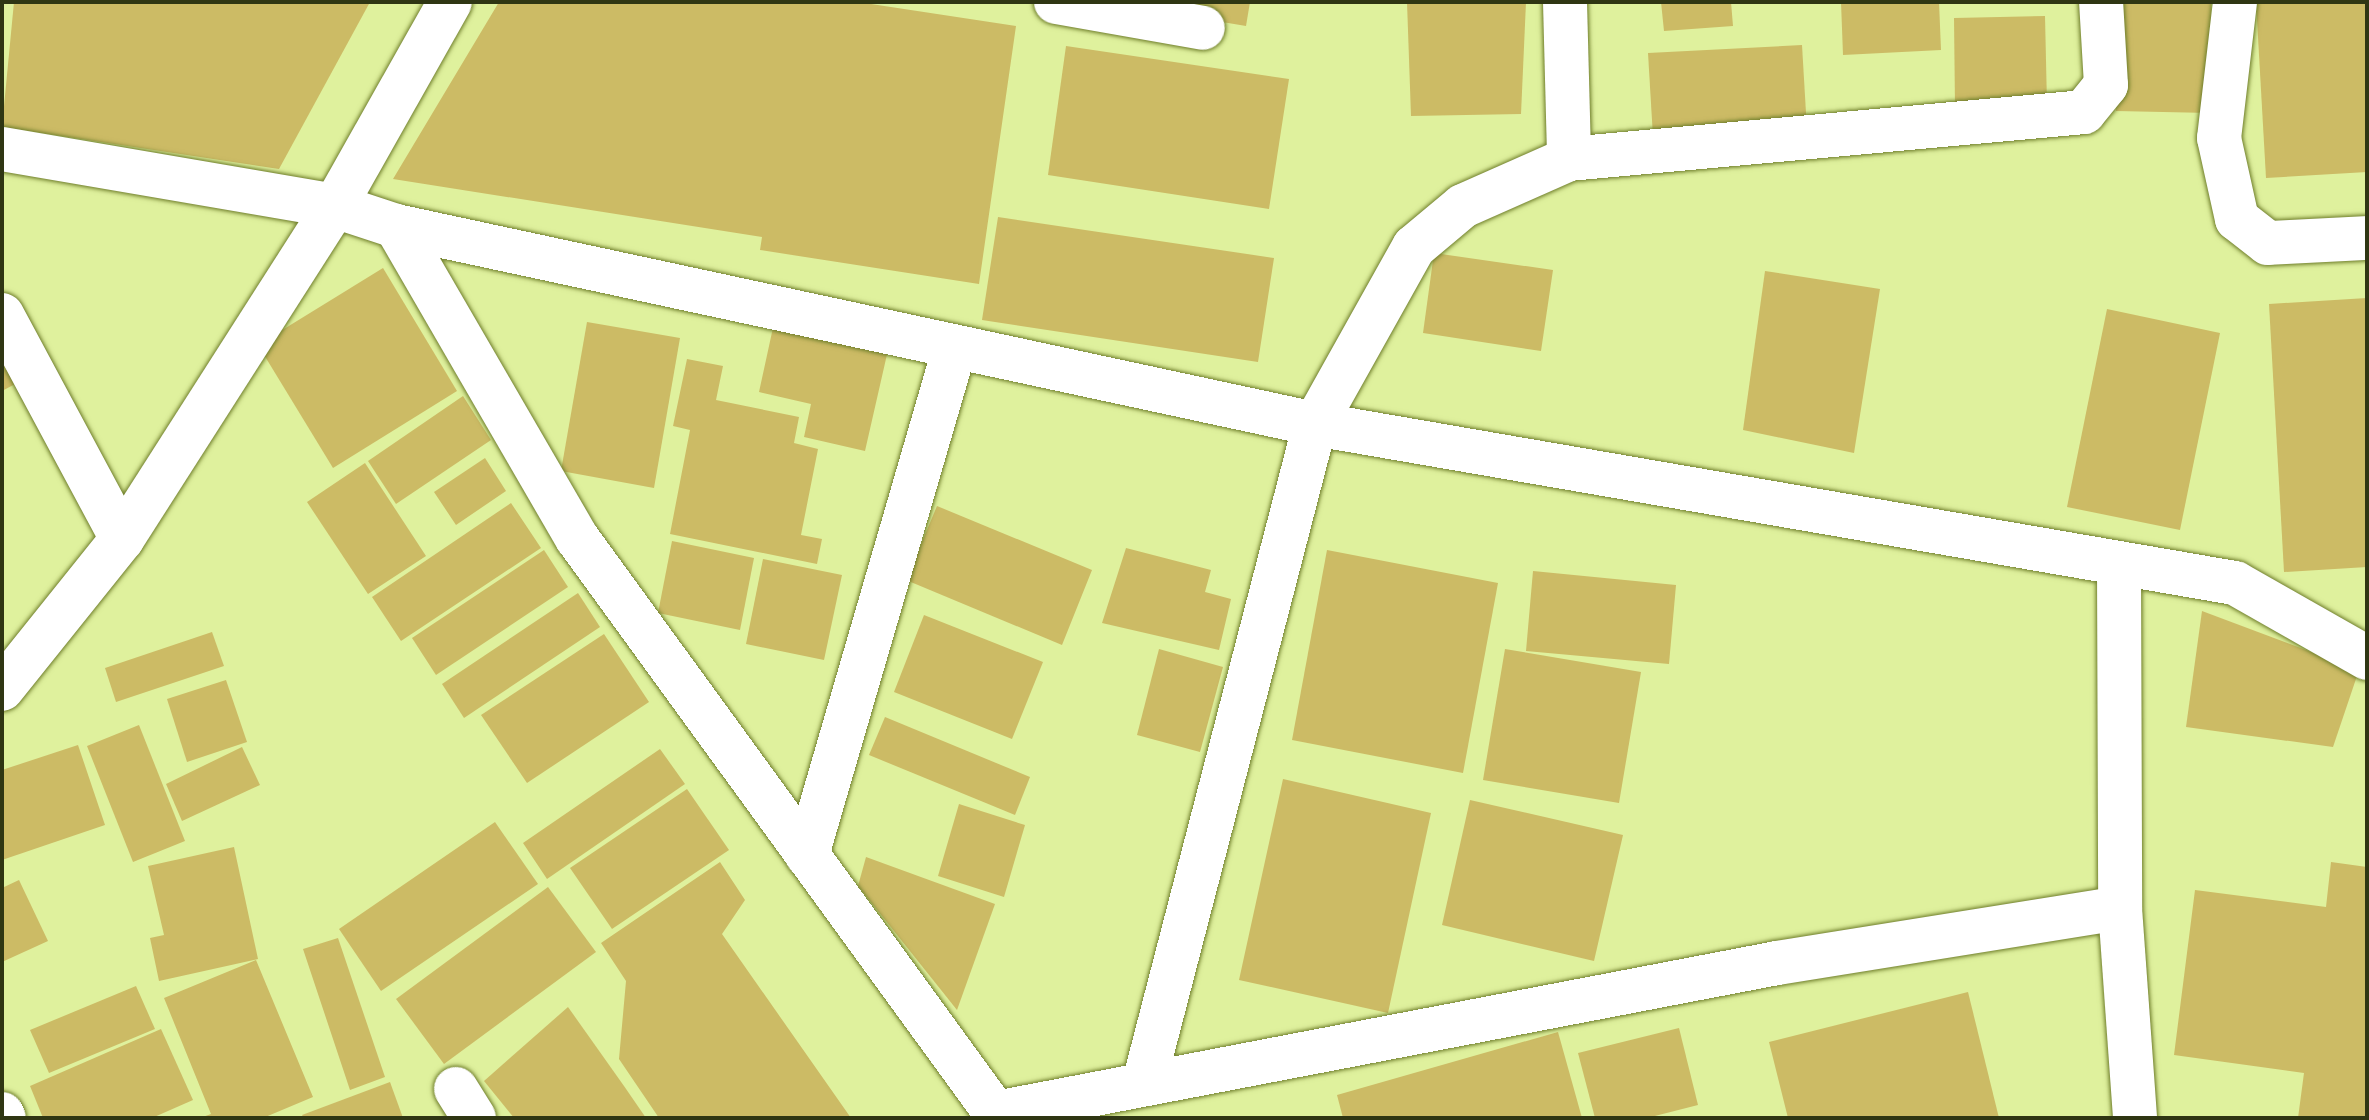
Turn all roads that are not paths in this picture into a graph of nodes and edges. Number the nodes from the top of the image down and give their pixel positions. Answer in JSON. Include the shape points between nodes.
{"nodes":[{"id":1,"x":450,"y":2,"type":"edge"},
{"id":2,"x":1056,"y":2,"type":"edge"},
{"id":3,"x":1565,"y":2,"type":"edge"},
{"id":4,"x":2101,"y":2,"type":"edge"},
{"id":5,"x":2235,"y":2,"type":"edge"},
{"id":6,"x":1203,"y":28,"type":"dead end"},
{"id":7,"x":2,"y":149,"type":"edge"},
{"id":8,"x":1569,"y":159,"type":"junction"},
{"id":9,"x":335,"y":206,"type":"junction"},
{"id":10,"x":396,"y":226,"type":"junction"},
{"id":11,"x":2367,"y":238,"type":"edge"},
{"id":12,"x":2,"y":315,"type":"edge"},
{"id":13,"x":955,"y":347,"type":"junction"},
{"id":14,"x":1315,"y":424,"type":"junction"},
{"id":15,"x":122,"y":539,"type":"junction"},
{"id":16,"x":2119,"y":566,"type":"junction"},
{"id":17,"x":2367,"y":658,"type":"edge"},
{"id":18,"x":2,"y":689,"type":"edge"},
{"id":19,"x":807,"y":855,"type":"junction"},
{"id":20,"x":2120,"y":908,"type":"junction"},
{"id":21,"x":1144,"y":1083,"type":"junction"},
{"id":22,"x":997,"y":1115,"type":"edge"},
{"id":23,"x":2135,"y":1118,"type":"edge"}],
"edges":[{"from":1,"to":9,"type":"street"},
{"from":2,"to":6,"type":"street"},
{"from":3,"to":8,"type":"street"},
{"from":4,"to":8,"type":"street","via":[[2106,85],[2084,112]]},
{"from":5,"to":11,"type":"street","via":[[2219,138],[2237,219],[2268,243]]},
{"from":7,"to":9,"type":"street"},
{"from":8,"to":14,"type":"street","via":[[1463,206],[1414,247]]},
{"from":9,"to":10,"type":"street"},
{"from":9,"to":15,"type":"street"},
{"from":10,"to":13,"type":"street"},
{"from":10,"to":19,"type":"street","via":[[577,538]]},
{"from":12,"to":15,"type":"street"},
{"from":13,"to":14,"type":"street"},
{"from":13,"to":19,"type":"street"},
{"from":14,"to":16,"type":"street","via":[[1435,440]]},
{"from":14,"to":21,"type":"street"},
{"from":15,"to":18,"type":"street"},
{"from":16,"to":17,"type":"street","via":[[2235,583]]},
{"from":16,"to":20,"type":"street"},
{"from":19,"to":22,"type":"street"},
{"from":20,"to":21,"type":"street","via":[[1777,963]]},
{"from":20,"to":23,"type":"street"},
{"from":21,"to":22,"type":"street"}]}
